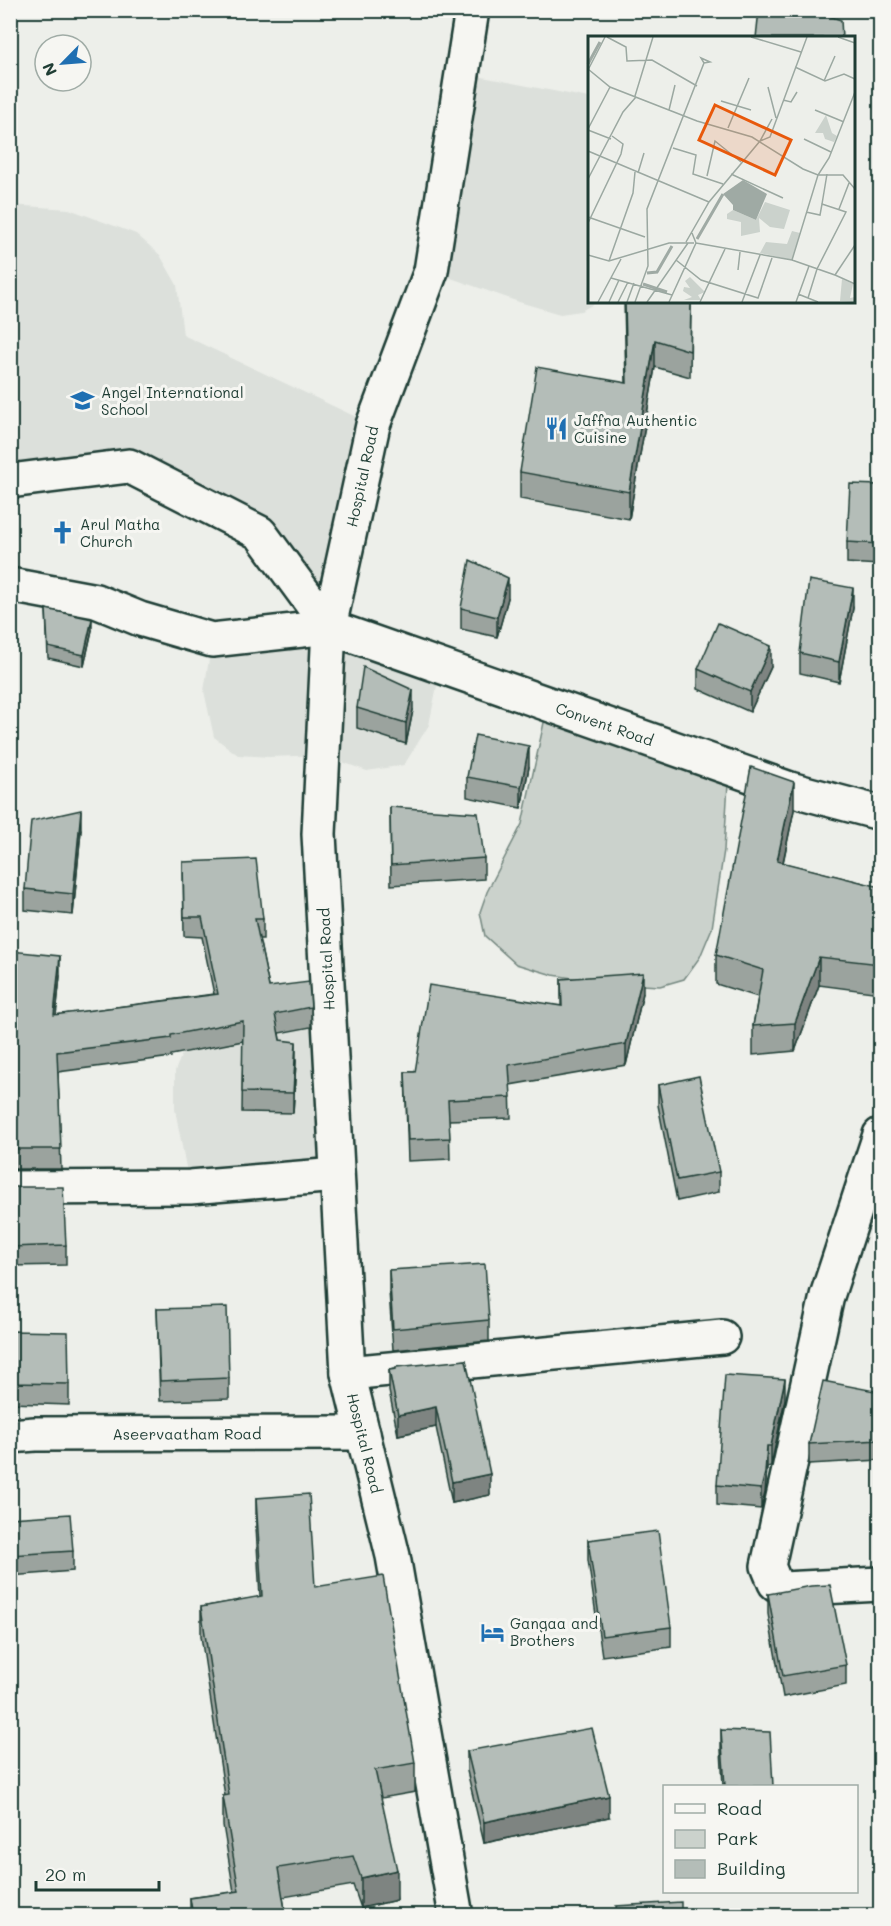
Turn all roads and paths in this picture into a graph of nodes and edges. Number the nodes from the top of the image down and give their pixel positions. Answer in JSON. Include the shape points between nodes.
{"nodes":[{"id":1,"x":472,"y":10,"type":"edge"},
{"id":2,"x":10,"y":482,"type":"edge"},
{"id":3,"x":10,"y":585,"type":"edge"},
{"id":4,"x":329,"y":627,"type":"junction"},
{"id":5,"x":880,"y":813,"type":"edge"},
{"id":6,"x":880,"y":1135,"type":"edge"},
{"id":7,"x":337,"y":1175,"type":"junction"},
{"id":8,"x":10,"y":1188,"type":"edge"},
{"id":9,"x":722,"y":1337,"type":"dead end"},
{"id":10,"x":348,"y":1372,"type":"junction"},
{"id":11,"x":363,"y":1433,"type":"junction"},
{"id":12,"x":10,"y":1436,"type":"edge"},
{"id":13,"x":880,"y":1584,"type":"edge"},
{"id":14,"x":456,"y":1916,"type":"edge"}],
"edges":[{"from":1,"to":4,"type":"street","name":"Hospital Road","via":[[431,271],[373,425]]},
{"from":2,"to":4,"type":"street","via":[[129,466],[260,534]]},
{"from":3,"to":4,"type":"street","via":[[96,601],[140,619],[212,640]]},
{"from":4,"to":5,"type":"street","name":"Convent Road","via":[[790,789]]},
{"from":4,"to":7,"type":"street","name":"Hospital Road","via":[[319,834]]},
{"from":6,"to":13,"type":"street","via":[[827,1296],[768,1566],[775,1583],[783,1589]]},
{"from":7,"to":8,"type":"street","via":[[190,1187]]},
{"from":7,"to":10,"type":"street","name":"Hospital Road"},
{"from":9,"to":10,"type":"street"},
{"from":10,"to":11,"type":"street","name":"Hospital Road"},
{"from":11,"to":12,"type":"street","name":"Aseervaatham Road"},
{"from":11,"to":14,"type":"street","name":"Hospital Road","via":[[393,1556]]}]}
